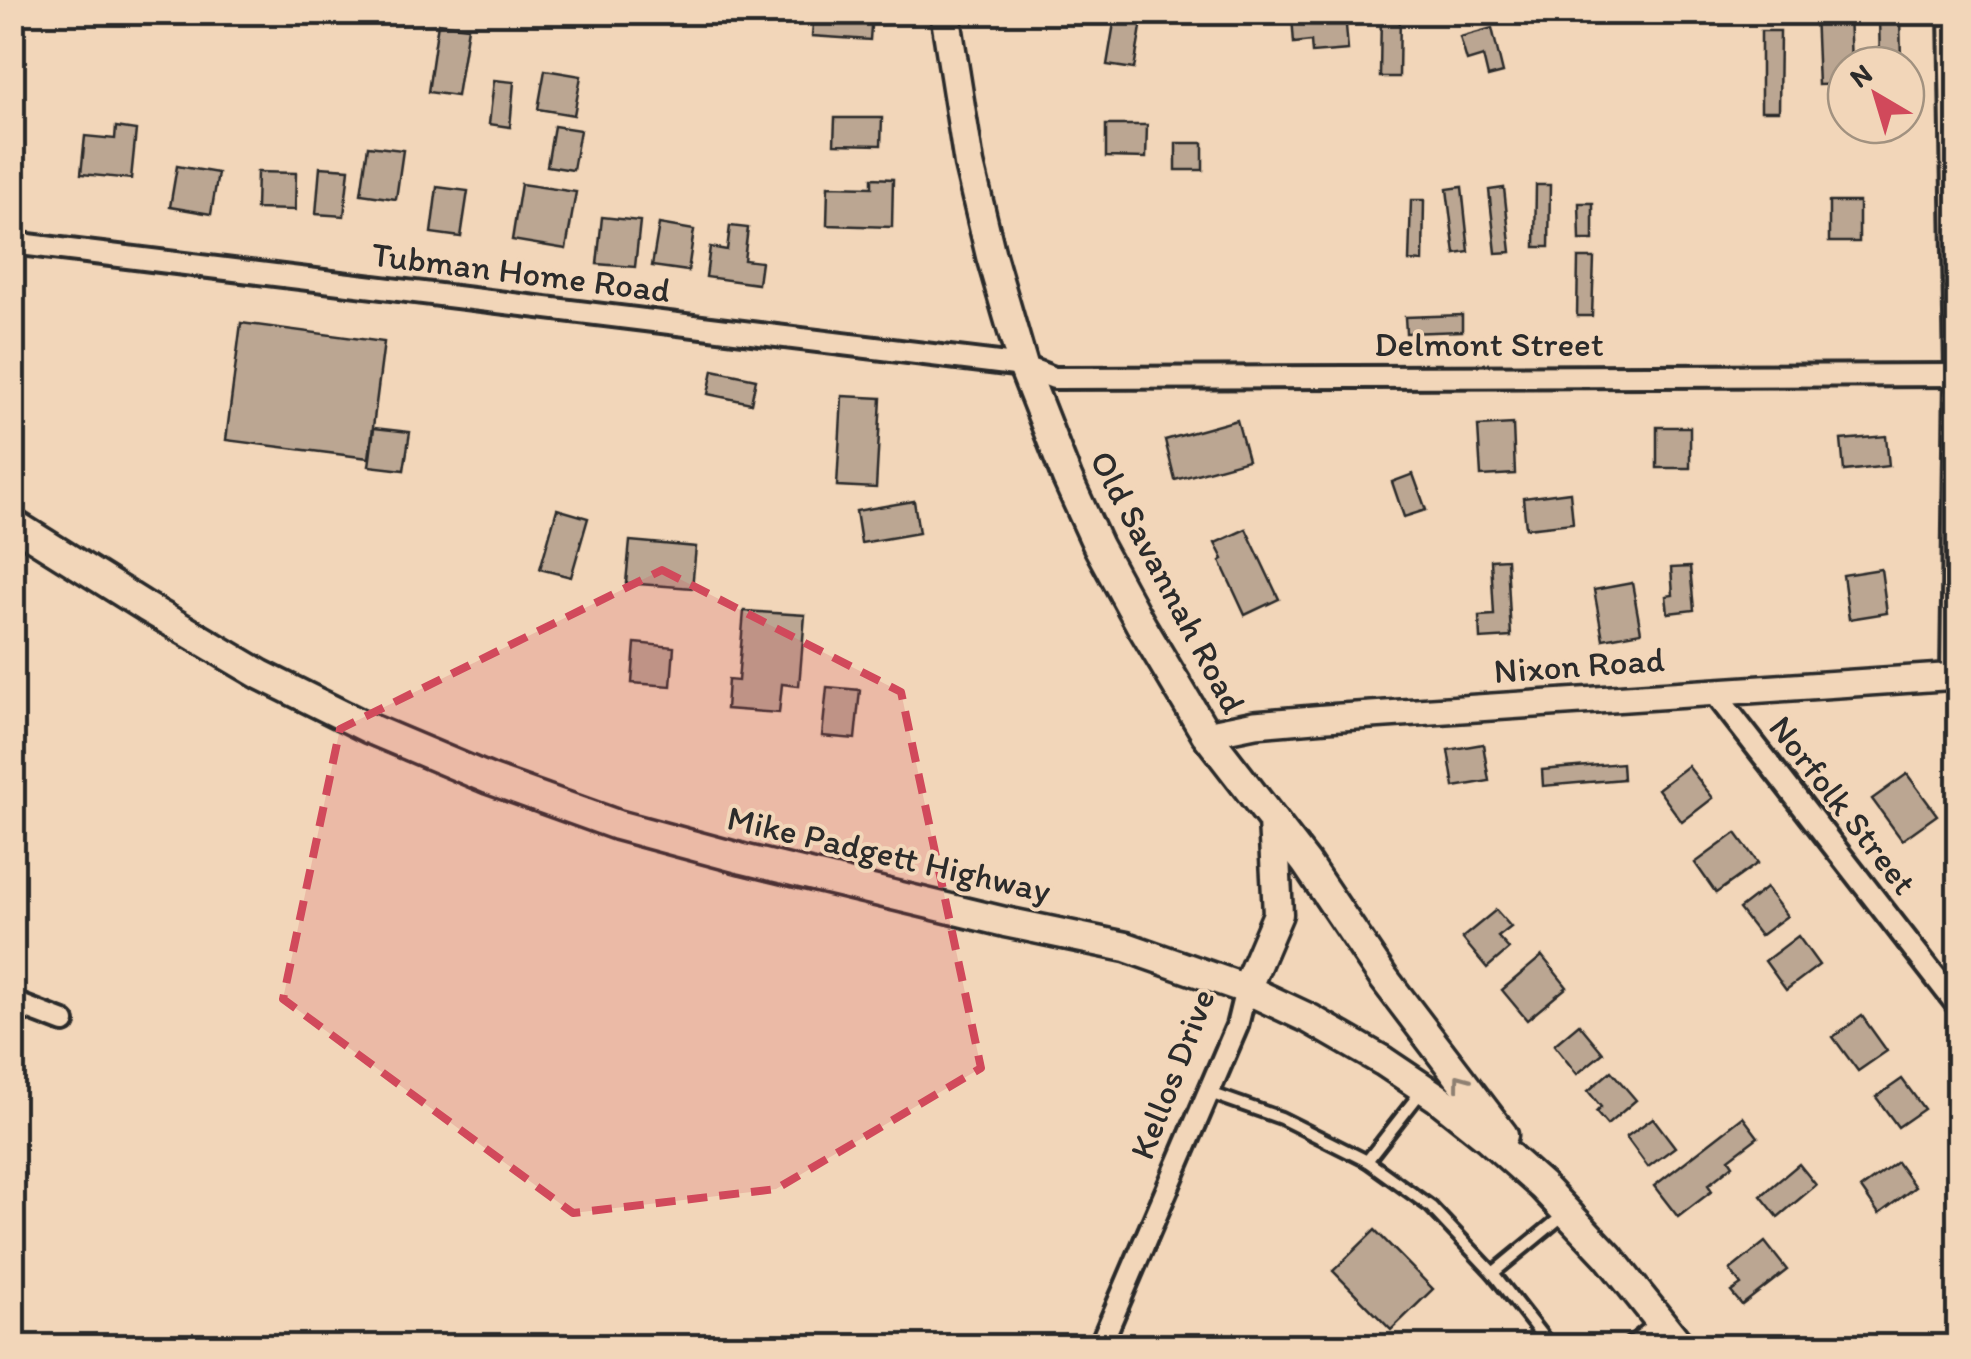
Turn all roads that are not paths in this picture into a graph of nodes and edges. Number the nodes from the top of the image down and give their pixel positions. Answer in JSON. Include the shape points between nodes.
{"nodes":[{"id":1,"x":946,"y":12,"type":"edge"},
{"id":2,"x":1950,"y":12,"type":"edge"},
{"id":3,"x":12,"y":243,"type":"edge"},
{"id":4,"x":1022,"y":366,"type":"junction"},
{"id":5,"x":1957,"y":375,"type":"edge"},
{"id":6,"x":12,"y":523,"type":"edge"},
{"id":7,"x":1955,"y":676,"type":"edge"},
{"id":8,"x":1713,"y":691,"type":"junction"},
{"id":9,"x":1206,"y":734,"type":"junction"},
{"id":10,"x":1273,"y":822,"type":"junction"},
{"id":11,"x":1246,"y":989,"type":"junction"},
{"id":12,"x":12,"y":1002,"type":"edge"},
{"id":13,"x":1958,"y":1006,"type":"edge"},
{"id":14,"x":64,"y":1022,"type":"dead end"},
{"id":15,"x":1424,"y":1088,"type":"junction"},
{"id":16,"x":1210,"y":1093,"type":"junction"},
{"id":17,"x":1367,"y":1161,"type":"junction"},
{"id":18,"x":1542,"y":1186,"type":"junction"},
{"id":19,"x":1566,"y":1212,"type":"junction"},
{"id":20,"x":1493,"y":1273,"type":"junction"},
{"id":21,"x":1660,"y":1320,"type":"junction"},
{"id":22,"x":1100,"y":1346,"type":"edge"},
{"id":23,"x":1550,"y":1346,"type":"edge"},
{"id":24,"x":1627,"y":1346,"type":"edge"},
{"id":25,"x":1680,"y":1346,"type":"edge"}],
"edges":[{"from":1,"to":4,"type":"main road","name":"Old Savannah Road","via":[[969,164]]},
{"from":2,"to":5,"type":"street"},
{"from":3,"to":4,"type":"street","name":"Tubman Home Road"},
{"from":4,"to":5,"type":"street","name":"Delmont Street","via":[[1054,378]]},
{"from":4,"to":9,"type":"main road","name":"Old Savannah Road","via":[[1098,546]]},
{"from":5,"to":7,"type":"street"},
{"from":6,"to":11,"type":"main road","name":"Mike Padgett Highway","via":[[261,675],[489,779],[635,830],[1126,946]]},
{"from":7,"to":8,"type":"street","name":"Nixon Road"},
{"from":8,"to":9,"type":"street","name":"Nixon Road","via":[[1255,724]]},
{"from":8,"to":13,"type":"street","name":"Norfolk Street"},
{"from":9,"to":10,"type":"main road","name":"Old Savannah Road"},
{"from":10,"to":11,"type":"main road","name":"Kellos Drive","via":[[1278,914]]},
{"from":18,"to":10,"type":"main road","name":"Old Savannah Road","one_way":true},
{"from":11,"to":15,"type":"main road","name":"Mike Padgett Highway"},
{"from":11,"to":16,"type":"street","name":"Kellos Drive"},
{"from":12,"to":14,"type":"street"},
{"from":15,"to":17,"type":"lane"},
{"from":15,"to":18,"type":"main road","name":"Mike Padgett Highway"},
{"from":16,"to":17,"type":"lane","via":[[1282,1118]]},
{"from":16,"to":22,"type":"street","name":"Kellos Drive"},
{"from":17,"to":20,"type":"lane","via":[[1431,1207]]},
{"from":18,"to":19,"type":"main road","name":"Mike Padgett Highway"},
{"from":19,"to":20,"type":"lane"},
{"from":19,"to":21,"type":"main road","name":"Mike Padgett Highway"},
{"from":20,"to":23,"type":"lane"},
{"from":21,"to":24,"type":"lane"},
{"from":21,"to":25,"type":"main road","name":"Mike Padgett Highway"}]}
